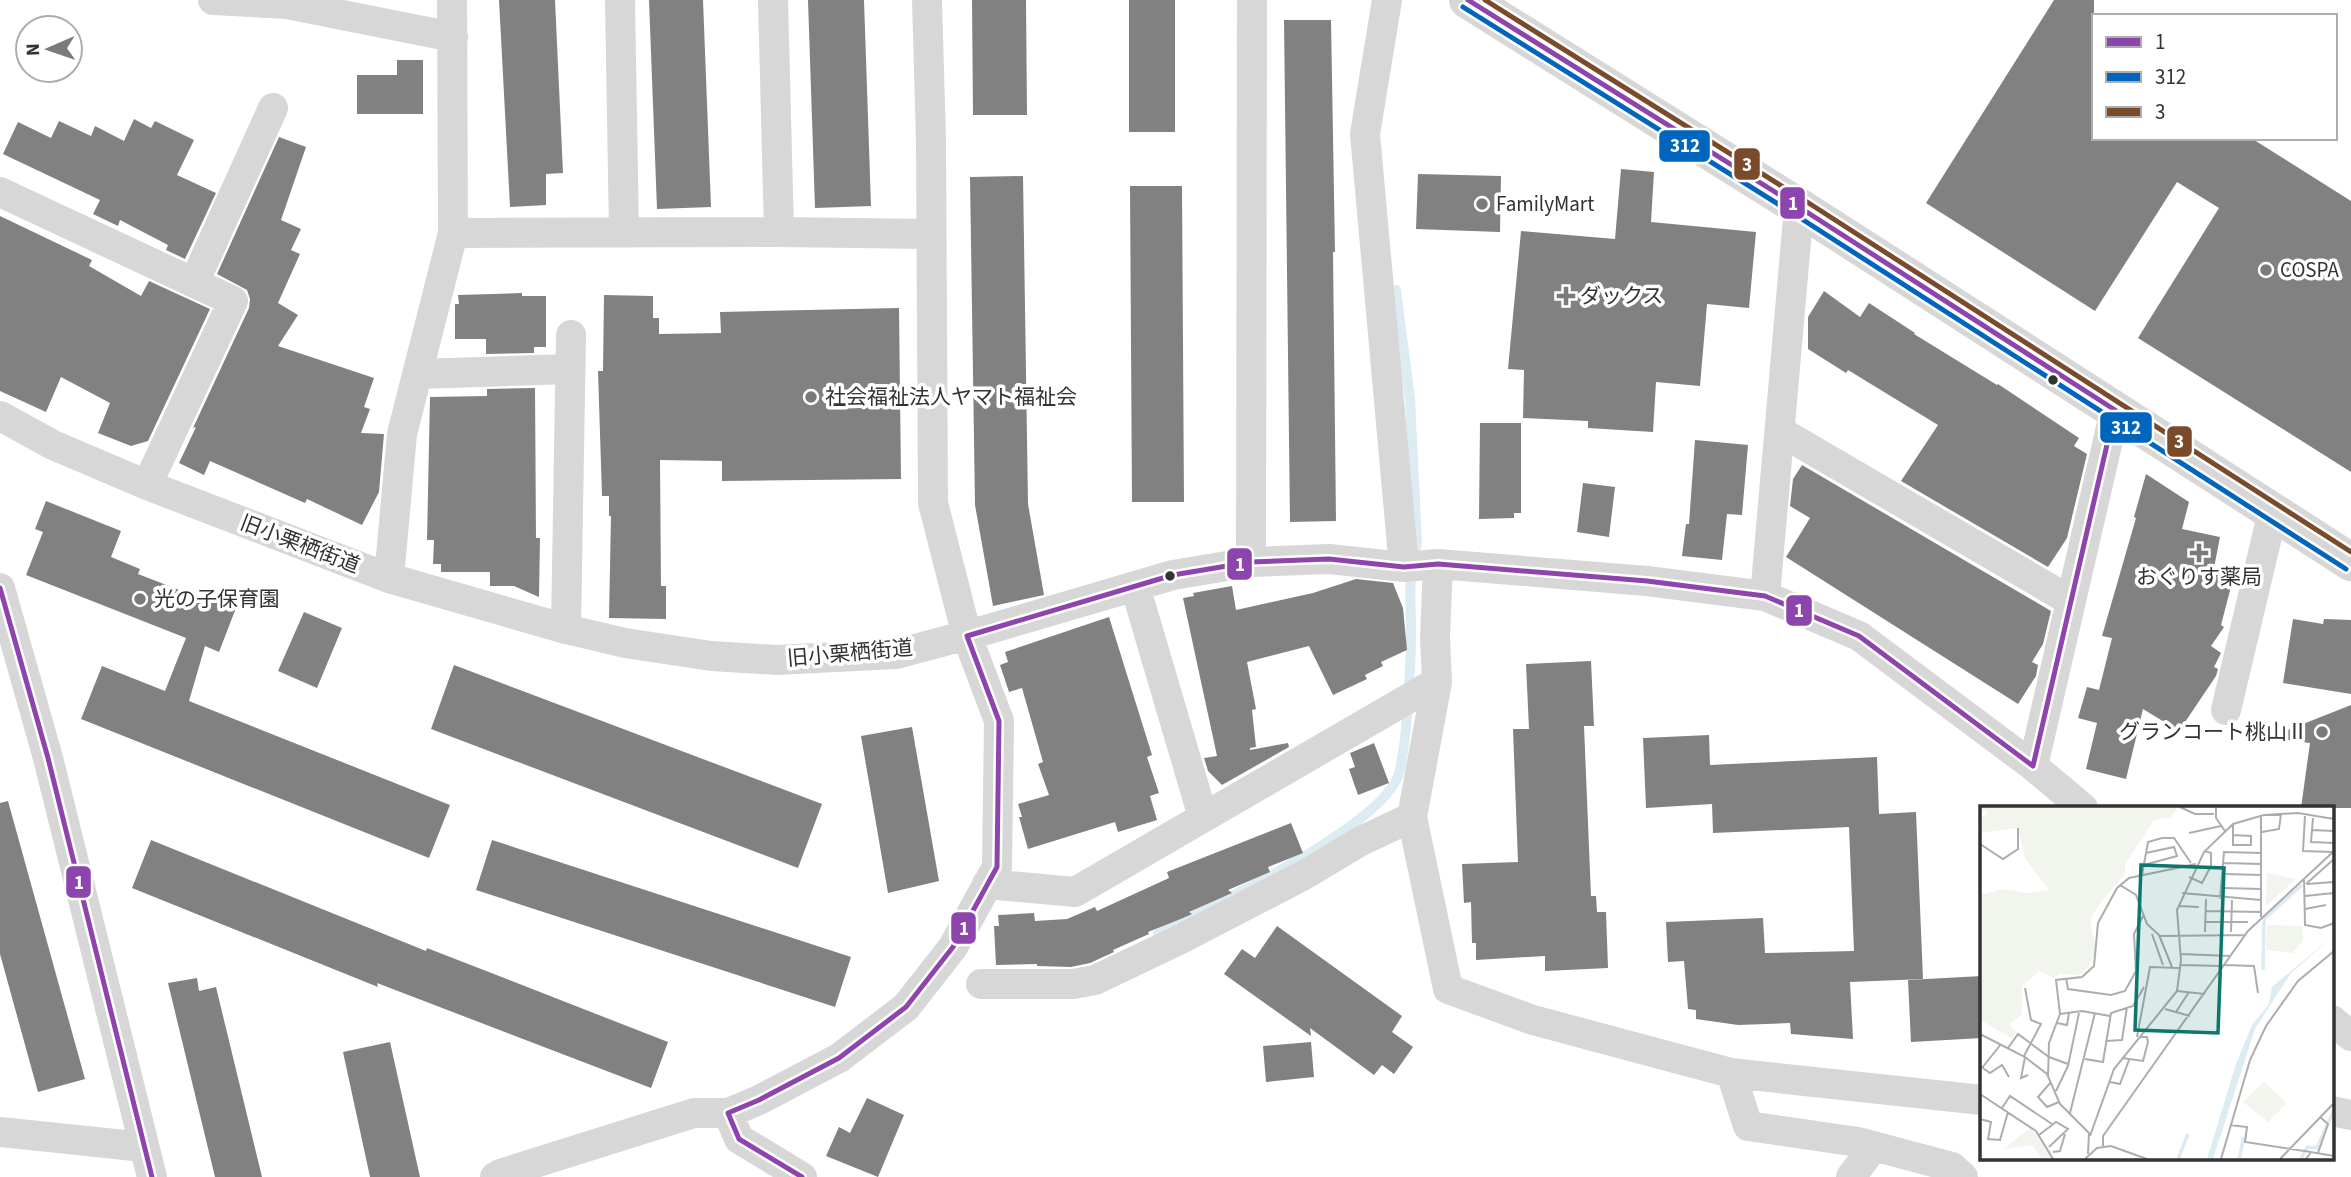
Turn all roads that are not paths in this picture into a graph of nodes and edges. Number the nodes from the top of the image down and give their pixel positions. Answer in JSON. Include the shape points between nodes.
{"nodes":[{"id":1,"x":213,"y":0,"type":"edge"},
{"id":2,"x":452,"y":0,"type":"edge"},
{"id":3,"x":620,"y":0,"type":"edge"},
{"id":4,"x":773,"y":0,"type":"edge"},
{"id":5,"x":927,"y":0,"type":"edge"},
{"id":6,"x":1252,"y":0,"type":"edge"},
{"id":7,"x":1387,"y":0,"type":"edge"},
{"id":8,"x":1468,"y":0,"type":"edge"},
{"id":9,"x":287,"y":2,"type":"edge"},
{"id":10,"x":453,"y":37,"type":"junction"},
{"id":11,"x":273,"y":108,"type":"dead end"},
{"id":12,"x":0,"y":192,"type":"edge"},
{"id":13,"x":1799,"y":207,"type":"junction"},
{"id":14,"x":779,"y":232,"type":"junction"},
{"id":15,"x":453,"y":233,"type":"junction"},
{"id":16,"x":624,"y":233,"type":"junction"},
{"id":17,"x":931,"y":234,"type":"junction"},
{"id":18,"x":194,"y":283,"type":"junction"},
{"id":19,"x":571,"y":335,"type":"dead end"},
{"id":20,"x":570,"y":369,"type":"junction"},
{"id":21,"x":419,"y":374,"type":"junction"},
{"id":22,"x":2115,"y":410,"type":"junction"},
{"id":23,"x":0,"y":416,"type":"edge"},
{"id":24,"x":1781,"y":432,"type":"junction"},
{"id":25,"x":147,"y":485,"type":"junction"},
{"id":26,"x":2273,"y":511,"type":"junction"},
{"id":27,"x":1251,"y":562,"type":"junction"},
{"id":28,"x":2351,"y":562,"type":"edge"},
{"id":29,"x":1421,"y":566,"type":"junction"},
{"id":30,"x":388,"y":578,"type":"junction"},
{"id":31,"x":1135,"y":586,"type":"junction"},
{"id":32,"x":0,"y":588,"type":"edge"},
{"id":33,"x":1765,"y":596,"type":"junction"},
{"id":34,"x":2071,"y":601,"type":"junction"},
{"id":35,"x":566,"y":629,"type":"junction"},
{"id":36,"x":967,"y":636,"type":"junction"},
{"id":37,"x":1433,"y":684,"type":"junction"},
{"id":38,"x":2226,"y":710,"type":"dead end"},
{"id":39,"x":2034,"y":766,"type":"junction"},
{"id":40,"x":2080,"y":806,"type":"edge"},
{"id":41,"x":1203,"y":817,"type":"junction"},
{"id":42,"x":1412,"y":817,"type":"junction"},
{"id":43,"x":987,"y":884,"type":"junction"},
{"id":44,"x":981,"y":984,"type":"dead end"},
{"id":45,"x":2334,"y":1022,"type":"edge"},
{"id":46,"x":2351,"y":1036,"type":"edge"},
{"id":47,"x":1731,"y":1073,"type":"junction"},
{"id":48,"x":1980,"y":1100,"type":"edge"},
{"id":49,"x":728,"y":1113,"type":"junction"},
{"id":50,"x":0,"y":1130,"type":"edge"},
{"id":51,"x":1874,"y":1146,"type":"junction"},
{"id":52,"x":144,"y":1147,"type":"junction"},
{"id":53,"x":152,"y":1177,"type":"edge"},
{"id":54,"x":495,"y":1177,"type":"edge"},
{"id":55,"x":802,"y":1177,"type":"edge"},
{"id":56,"x":1851,"y":1177,"type":"edge"},
{"id":57,"x":1963,"y":1177,"type":"edge"}],
"edges":[{"from":1,"to":9,"type":"street"},
{"from":2,"to":10,"type":"street"},
{"from":3,"to":16,"type":"street"},
{"from":4,"to":14,"type":"street"},
{"from":5,"to":17,"type":"street"},
{"from":6,"to":27,"type":"street"},
{"from":7,"to":29,"type":"street","via":[[1366,134]]},
{"from":8,"to":13,"type":"street"},
{"from":9,"to":10,"type":"street"},
{"from":10,"to":15,"type":"street"},
{"from":11,"to":18,"type":"street"},
{"from":12,"to":18,"type":"street"},
{"from":13,"to":22,"type":"street"},
{"from":13,"to":24,"type":"street"},
{"from":14,"to":16,"type":"street"},
{"from":14,"to":17,"type":"street"},
{"from":15,"to":16,"type":"street"},
{"from":15,"to":21,"type":"street"},
{"from":17,"to":36,"type":"street","via":[[933,503]]},
{"from":18,"to":25,"type":"street","via":[[233,301]]},
{"from":19,"to":20,"type":"street"},
{"from":20,"to":21,"type":"street"},
{"from":20,"to":35,"type":"street"},
{"from":21,"to":30,"type":"street","via":[[402,434]]},
{"from":22,"to":26,"type":"street"},
{"from":22,"to":34,"type":"street"},
{"from":23,"to":25,"type":"street","name":"旧小栗栖街道"},
{"from":24,"to":33,"type":"street"},
{"from":24,"to":34,"type":"street"},
{"from":25,"to":30,"type":"street","name":"旧小栗栖街道"},
{"from":26,"to":28,"type":"street"},
{"from":26,"to":38,"type":"street"},
{"from":27,"to":29,"type":"street","name":"旧小栗栖街道","via":[[1329,559]]},
{"from":27,"to":31,"type":"street","name":"旧小栗栖街道"},
{"from":29,"to":33,"type":"street","name":"旧小栗栖街道","via":[[1647,581]]},
{"from":29,"to":37,"type":"street","via":[[1435,638]]},
{"from":30,"to":35,"type":"street","name":"旧小栗栖街道"},
{"from":31,"to":36,"type":"street","name":"旧小栗栖街道"},
{"from":31,"to":41,"type":"street"},
{"from":32,"to":52,"type":"street","via":[[48,758]]},
{"from":33,"to":39,"type":"street","name":"旧小栗栖街道","via":[[1859,636]]},
{"from":34,"to":39,"type":"street"},
{"from":35,"to":36,"type":"street","name":"旧小栗栖街道","via":[[710,656],[778,660],[896,654]]},
{"from":36,"to":43,"type":"street","via":[[999,721],[997,867]]},
{"from":37,"to":41,"type":"street"},
{"from":37,"to":42,"type":"street"},
{"from":39,"to":40,"type":"street","name":"旧小栗栖街道"},
{"from":41,"to":43,"type":"street","via":[[1075,892]]},
{"from":42,"to":44,"type":"street","via":[[1095,980]]},
{"from":42,"to":47,"type":"street","via":[[1448,989],[1533,1020]]},
{"from":43,"to":49,"type":"street","via":[[953,947],[906,1007],[839,1058]]},
{"from":45,"to":46,"type":"street"},
{"from":47,"to":48,"type":"street"},
{"from":47,"to":51,"type":"street","via":[[1748,1126]]},
{"from":49,"to":54,"type":"street","via":[[694,1113]]},
{"from":49,"to":55,"type":"street","via":[[739,1139]]},
{"from":50,"to":52,"type":"street"},
{"from":51,"to":56,"type":"street"},
{"from":51,"to":57,"type":"street","via":[[1952,1167]]},
{"from":52,"to":53,"type":"street"}]}
